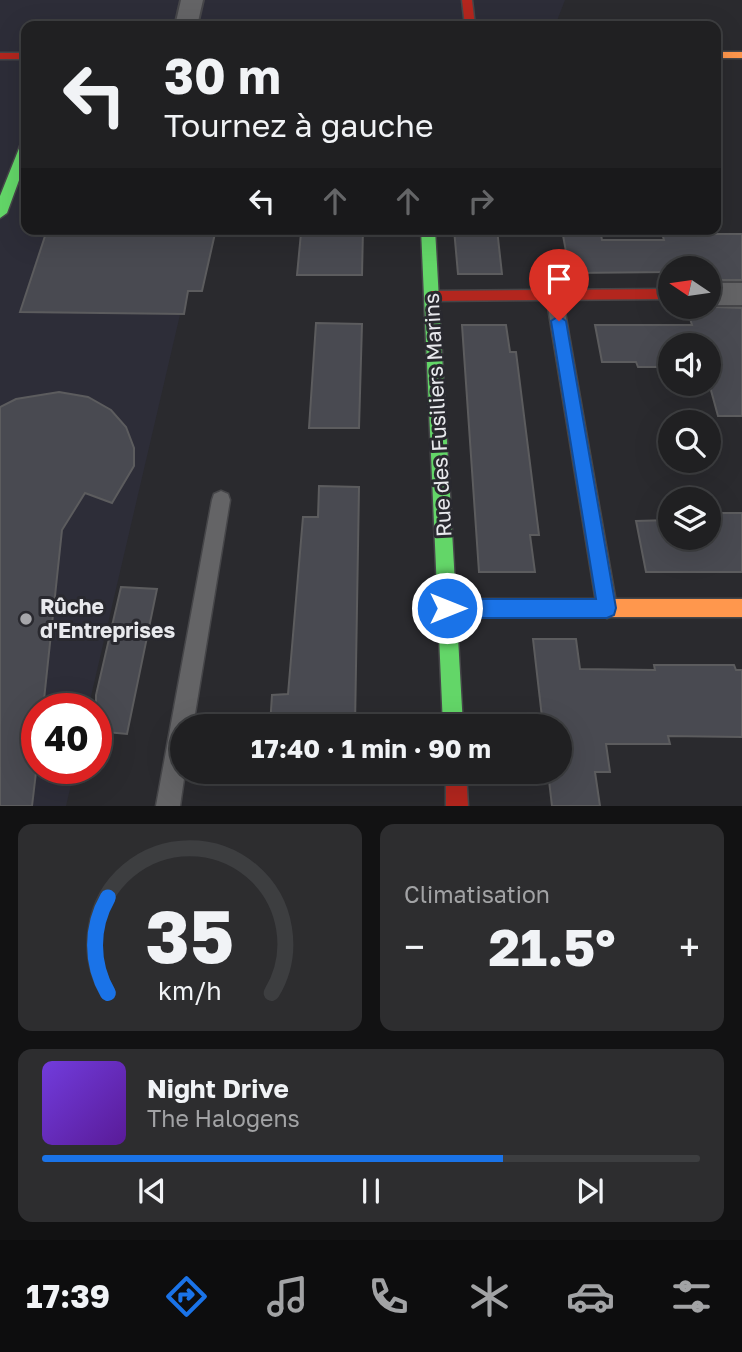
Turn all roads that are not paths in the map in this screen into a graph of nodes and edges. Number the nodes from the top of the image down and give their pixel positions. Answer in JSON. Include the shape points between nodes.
{"nodes":[{"id":1,"x":192,"y":0,"type":"edge"},
{"id":2,"x":467,"y":0,"type":"edge"},
{"id":3,"x":187,"y":21,"type":"edge"},
{"id":4,"x":469,"y":21,"type":"edge"},
{"id":5,"x":721,"y":55,"type":"edge"},
{"id":6,"x":742,"y":55,"type":"edge"},
{"id":7,"x":0,"y":56,"type":"edge"},
{"id":8,"x":21,"y":56,"type":"edge"},
{"id":9,"x":21,"y":159,"type":"edge"},
{"id":10,"x":0,"y":213,"type":"edge"},
{"id":11,"x":428,"y":235,"type":"edge"},
{"id":12,"x":658,"y":294,"type":"edge"},
{"id":13,"x":721,"y":294,"type":"edge"},
{"id":14,"x":742,"y":294,"type":"edge"},
{"id":15,"x":554,"y":295,"type":"junction"},
{"id":16,"x":432,"y":296,"type":"junction"},
{"id":17,"x":221,"y":499,"type":"dead end"},
{"id":18,"x":447,"y":608,"type":"junction"},
{"id":19,"x":607,"y":608,"type":"junction"},
{"id":20,"x":742,"y":608,"type":"edge"},
{"id":21,"x":452,"y":714,"type":"edge"},
{"id":22,"x":456,"y":784,"type":"edge"},
{"id":23,"x":168,"y":806,"type":"edge"},
{"id":24,"x":457,"y":806,"type":"edge"}],
"edges":[{"from":1,"to":3,"type":"street"},
{"from":2,"to":4,"type":"street"},
{"from":5,"to":6,"type":"street"},
{"from":7,"to":8,"type":"street"},
{"from":9,"to":10,"type":"street"},
{"from":11,"to":16,"type":"street","name":"Rue des Fusiliers Marins"},
{"from":12,"to":15,"type":"street"},
{"from":13,"to":14,"type":"street"},
{"from":15,"to":16,"type":"street"},
{"from":15,"to":19,"type":"lane"},
{"from":16,"to":18,"type":"street","name":"Rue des Fusiliers Marins"},
{"from":17,"to":23,"type":"lane"},
{"from":18,"to":19,"type":"street"},
{"from":18,"to":21,"type":"street","name":"Rue des Fusiliers Marins"},
{"from":19,"to":20,"type":"street"},
{"from":22,"to":24,"type":"street"}]}
